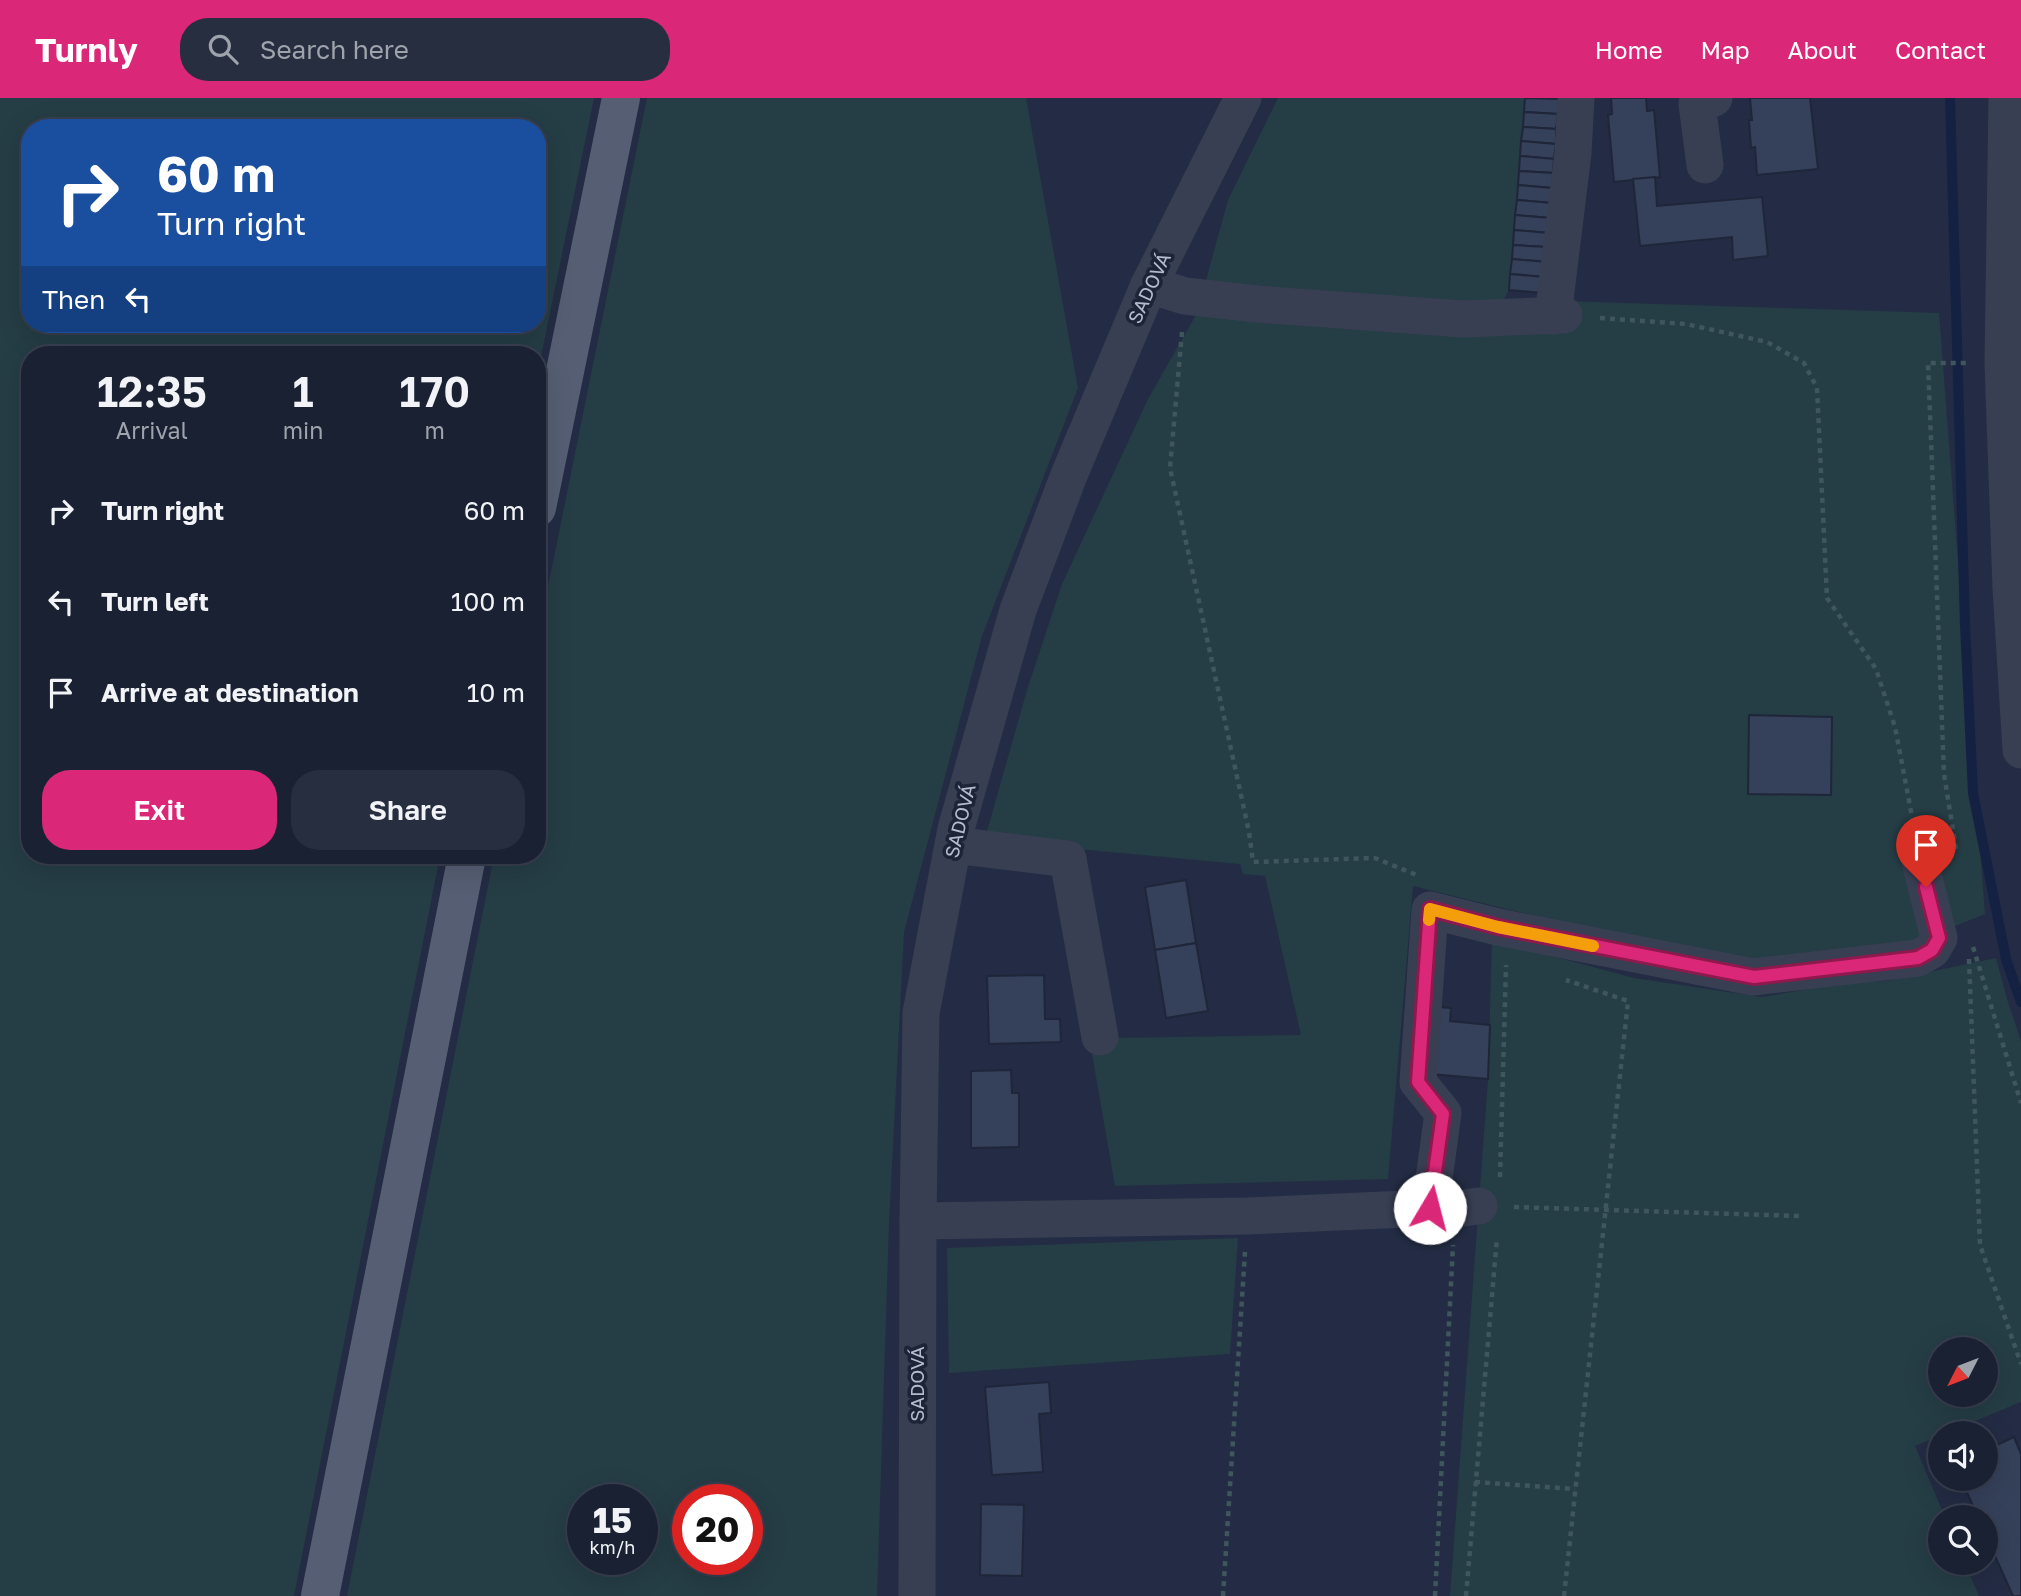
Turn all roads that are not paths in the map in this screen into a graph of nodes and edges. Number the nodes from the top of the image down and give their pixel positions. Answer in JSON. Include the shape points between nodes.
{"nodes":[{"id":1,"x":621,"y":98,"type":"edge"},
{"id":2,"x":1243,"y":98,"type":"edge"},
{"id":3,"x":1576,"y":98,"type":"edge"},
{"id":4,"x":1714,"y":98,"type":"edge"},
{"id":5,"x":2007,"y":98,"type":"edge"},
{"id":6,"x":1705,"y":165,"type":"dead end"},
{"id":7,"x":1149,"y":285,"type":"junction"},
{"id":8,"x":546,"y":464,"type":"edge"},
{"id":9,"x":2021,"y":750,"type":"edge"},
{"id":10,"x":953,"y":845,"type":"junction"},
{"id":11,"x":1920,"y":862,"type":"road end"},
{"id":12,"x":465,"y":864,"type":"edge"},
{"id":13,"x":1100,"y":1037,"type":"dead end"},
{"id":14,"x":918,"y":1221,"type":"junction"},
{"id":15,"x":320,"y":1596,"type":"edge"},
{"id":16,"x":917,"y":1596,"type":"edge"}],
"edges":[{"from":1,"to":8,"type":"main road"},
{"from":2,"to":7,"type":"street","name":"SADOVÁ"},
{"from":3,"to":7,"type":"street","via":[[1559,316],[1463,319],[1257,304],[1185,296]]},
{"from":4,"to":6,"type":"street","via":[[1697,104]]},
{"from":5,"to":9,"type":"street","via":[[2003,363]]},
{"from":7,"to":10,"type":"street","name":"SADOVÁ","via":[[1018,610]]},
{"from":10,"to":13,"type":"street","via":[[1068,859]]},
{"from":10,"to":14,"type":"street","name":"SADOVÁ","via":[[921,1013]]},
{"from":11,"to":14,"type":"street","via":[[1939,938],[1932,950],[1918,958],[1754,977],[1498,927],[1430,909],[1418,1082],[1443,1114],[1454,1208]]},
{"from":12,"to":15,"type":"main road"},
{"from":14,"to":16,"type":"street","name":"SADOVÁ"}]}
